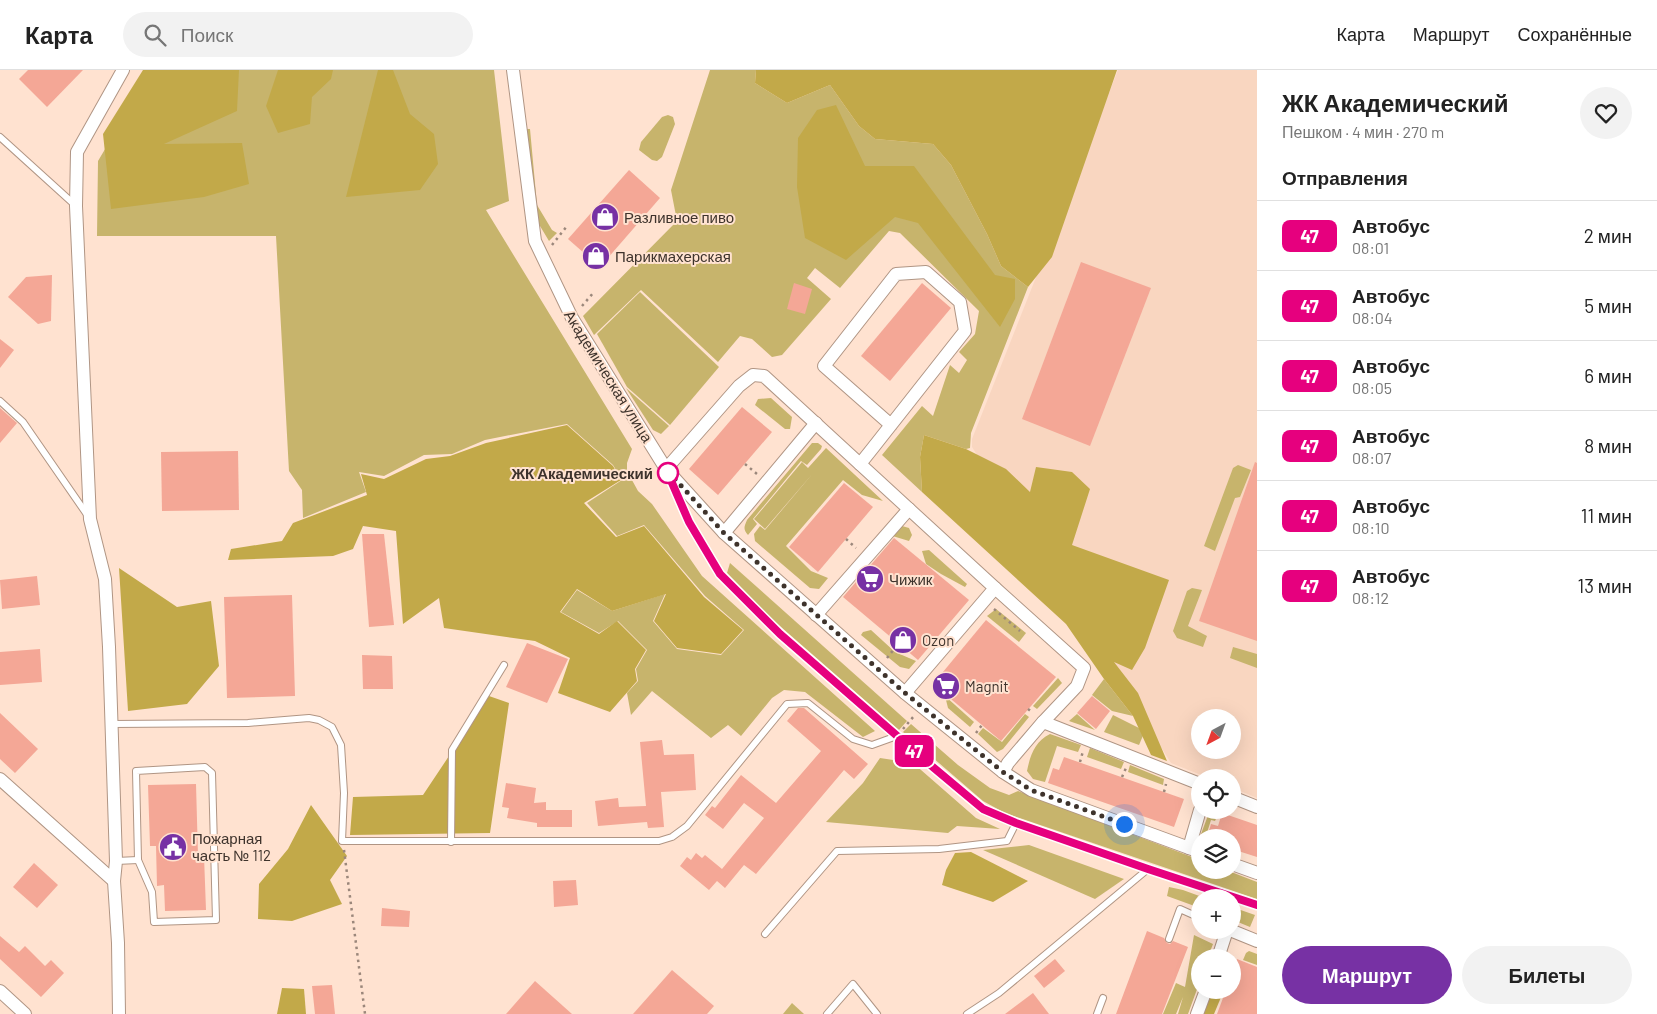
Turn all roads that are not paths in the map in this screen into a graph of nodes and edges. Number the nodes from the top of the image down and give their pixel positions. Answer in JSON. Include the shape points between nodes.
{"nodes":[{"id":1,"x":123,"y":70,"type":"edge"},
{"id":2,"x":513,"y":70,"type":"edge"},
{"id":3,"x":0,"y":137,"type":"edge"},
{"id":4,"x":76,"y":206,"type":"junction"},
{"id":5,"x":0,"y":401,"type":"edge"},
{"id":6,"x":816,"y":423,"type":"junction"},
{"id":7,"x":891,"y":425,"type":"junction"},
{"id":8,"x":860,"y":464,"type":"junction"},
{"id":9,"x":666,"y":469,"type":"junction"},
{"id":10,"x":909,"y":509,"type":"junction"},
{"id":11,"x":90,"y":519,"type":"junction"},
{"id":12,"x":724,"y":533,"type":"junction"},
{"id":13,"x":995,"y":588,"type":"junction"},
{"id":14,"x":816,"y":615,"type":"junction"},
{"id":15,"x":504,"y":665,"type":"dead end"},
{"id":16,"x":905,"y":693,"type":"junction"},
{"id":17,"x":1043,"y":722,"type":"junction"},
{"id":18,"x":112,"y":724,"type":"junction"},
{"id":19,"x":897,"y":736,"type":"junction"},
{"id":20,"x":1003,"y":772,"type":"junction"},
{"id":21,"x":0,"y":779,"type":"edge"},
{"id":22,"x":1191,"y":780,"type":"edge"},
{"id":23,"x":1241,"y":801,"type":"edge"},
{"id":24,"x":1257,"y":807,"type":"edge"},
{"id":25,"x":1016,"y":823,"type":"junction"},
{"id":26,"x":451,"y":842,"type":"junction"},
{"id":27,"x":1191,"y":849,"type":"edge"},
{"id":28,"x":138,"y":860,"type":"junction"},
{"id":29,"x":116,"y":861,"type":"junction"},
{"id":30,"x":1241,"y":867,"type":"edge"},
{"id":31,"x":1148,"y":869,"type":"junction"},
{"id":32,"x":1257,"y":873,"type":"edge"},
{"id":33,"x":114,"y":880,"type":"junction"},
{"id":34,"x":1257,"y":905,"type":"edge"},
{"id":35,"x":1191,"y":914,"type":"edge"},
{"id":36,"x":765,"y":934,"type":"dead end"},
{"id":37,"x":1241,"y":935,"type":"edge"},
{"id":38,"x":1168,"y":939,"type":"dead end"},
{"id":39,"x":1257,"y":941,"type":"edge"},
{"id":40,"x":0,"y":991,"type":"edge"},
{"id":41,"x":1103,"y":998,"type":"dead end"},
{"id":42,"x":1203,"y":999,"type":"edge"},
{"id":43,"x":25,"y":1014,"type":"edge"},
{"id":44,"x":119,"y":1014,"type":"edge"},
{"id":45,"x":827,"y":1014,"type":"edge"},
{"id":46,"x":876,"y":1014,"type":"edge"},
{"id":47,"x":966,"y":1014,"type":"edge"},
{"id":48,"x":1097,"y":1014,"type":"edge"},
{"id":49,"x":1197,"y":1014,"type":"edge"}],
"edges":[{"from":1,"to":4,"type":"street","via":[[77,152]]},
{"from":2,"to":9,"type":"street","name":"Академическая улица","via":[[535,241],[572,318]]},
{"from":3,"to":4,"type":"lane"},
{"from":4,"to":11,"type":"street"},
{"from":5,"to":11,"type":"lane","via":[[23,422]]},
{"from":6,"to":8,"type":"street"},
{"from":6,"to":9,"type":"street","via":[[764,376],[752,375]]},
{"from":6,"to":12,"type":"street"},
{"from":7,"to":7,"type":"street","via":[[965,331],[960,302],[926,272],[896,274],[824,366]]},
{"from":7,"to":8,"type":"street"},
{"from":8,"to":10,"type":"street"},
{"from":9,"to":12,"type":"street","name":"Академическая улица"},
{"from":9,"to":19,"type":"lane","via":[[689,522],[720,574],[780,634]]},
{"from":10,"to":13,"type":"street"},
{"from":10,"to":14,"type":"street"},
{"from":11,"to":18,"type":"street","via":[[105,579]]},
{"from":12,"to":14,"type":"street","name":"Академическая улица"},
{"from":13,"to":16,"type":"street"},
{"from":13,"to":17,"type":"street","via":[[1084,668],[1077,686]]},
{"from":14,"to":16,"type":"street","name":"Академическая улица"},
{"from":15,"to":26,"type":"lane","via":[[452,750]]},
{"from":16,"to":20,"type":"street","name":"Академическая улица"},
{"from":17,"to":20,"type":"street"},
{"from":17,"to":22,"type":"street"},
{"from":18,"to":26,"type":"lane","via":[[248,723],[309,718],[332,727],[340,745],[344,793],[342,841]]},
{"from":18,"to":29,"type":"street"},
{"from":19,"to":25,"type":"lane","via":[[983,809]]},
{"from":19,"to":26,"type":"lane","via":[[872,745],[853,739],[808,703],[787,704],[687,826],[672,837],[659,841]]},
{"from":20,"to":27,"type":"street","name":"Академическая улица","via":[[1031,790]]},
{"from":21,"to":33,"type":"street"},
{"from":23,"to":24,"type":"street"},
{"from":25,"to":31,"type":"lane"},
{"from":25,"to":36,"type":"lane","via":[[1007,840],[939,849],[837,850]]},
{"from":28,"to":28,"type":"lane","via":[[152,892],[154,922],[216,920],[212,773],[209,769],[136,771]]},
{"from":28,"to":29,"type":"lane"},
{"from":29,"to":33,"type":"street"},
{"from":30,"to":32,"type":"street"},
{"from":31,"to":34,"type":"lane"},
{"from":31,"to":47,"type":"lane","via":[[999,993]]},
{"from":33,"to":44,"type":"street"},
{"from":35,"to":38,"type":"lane","via":[[1180,909]]},
{"from":37,"to":39,"type":"street"},
{"from":40,"to":43,"type":"street"},
{"from":41,"to":48,"type":"lane"},
{"from":42,"to":49,"type":"street"},
{"from":45,"to":46,"type":"lane","via":[[853,984]]}]}
